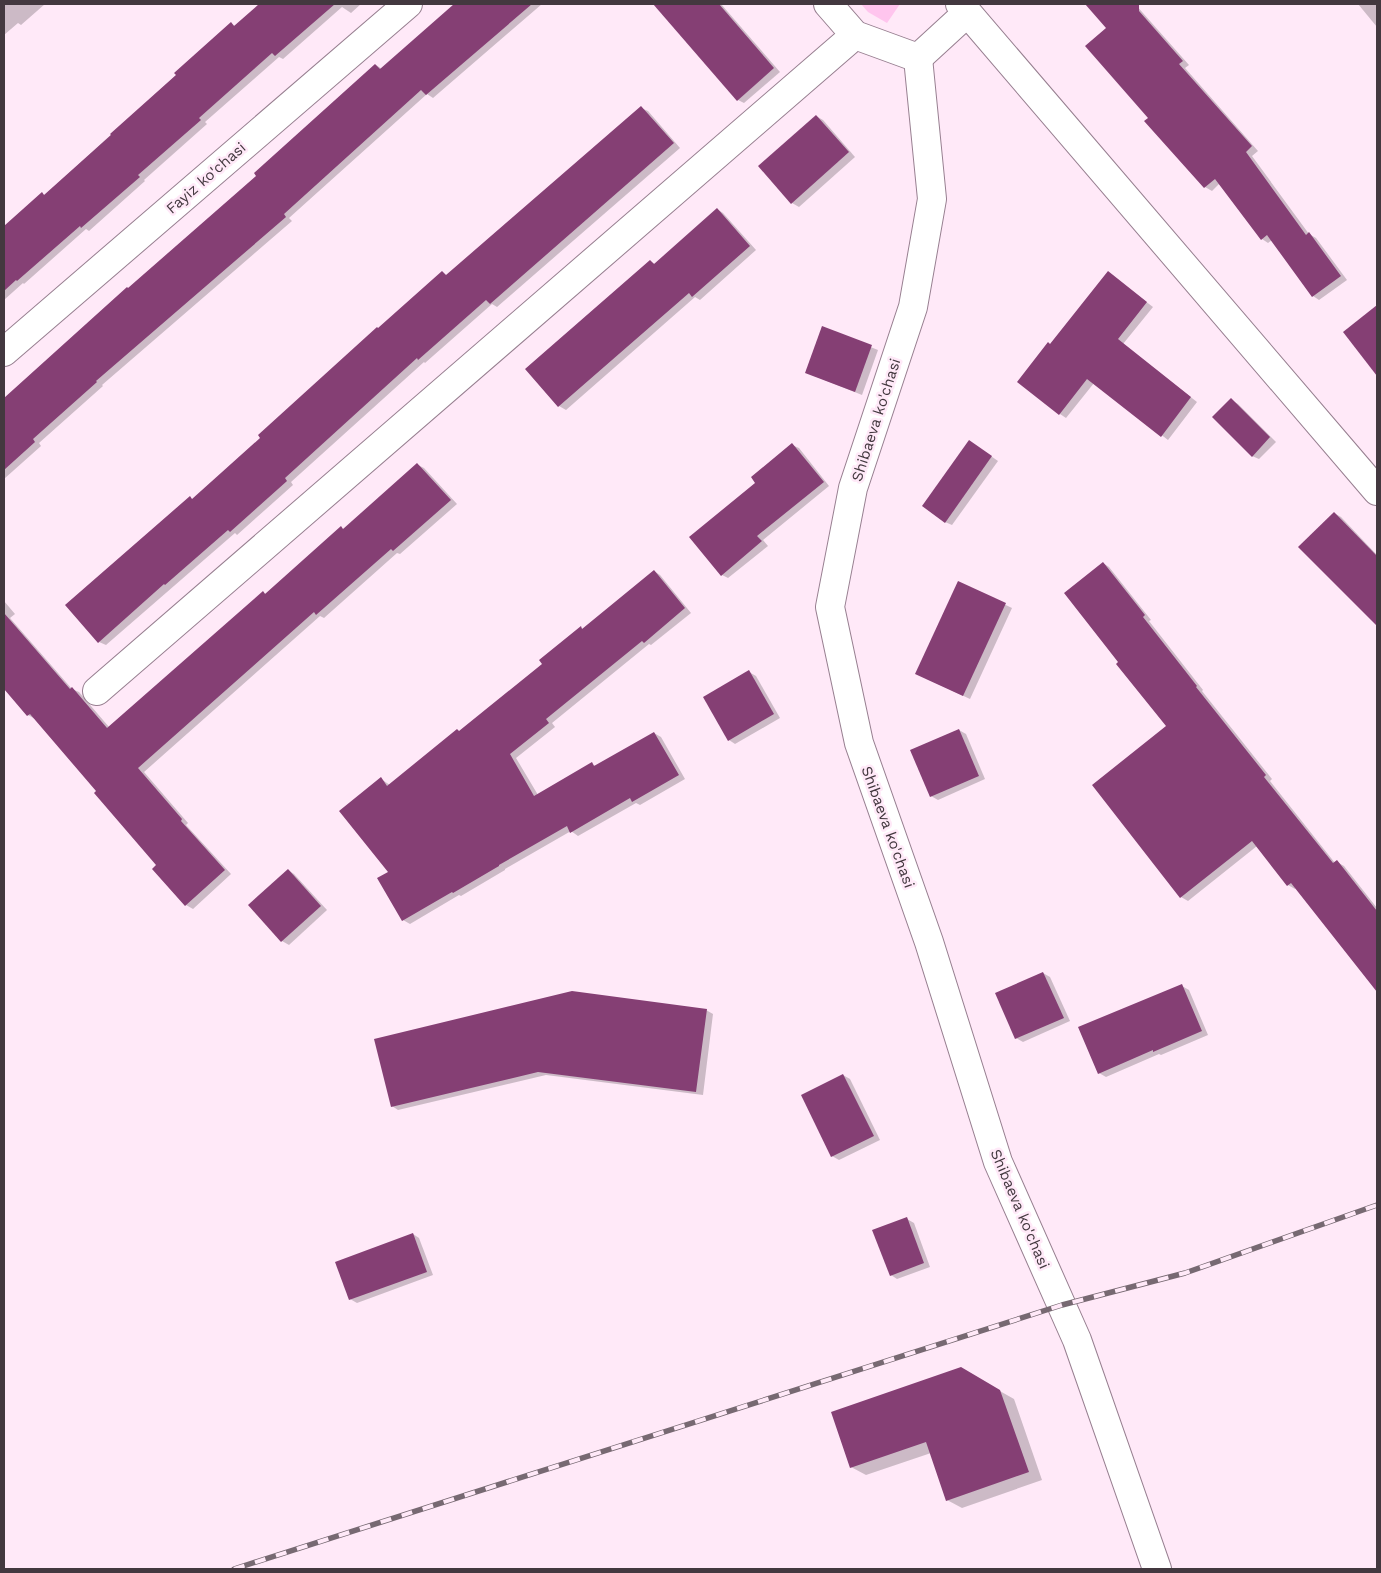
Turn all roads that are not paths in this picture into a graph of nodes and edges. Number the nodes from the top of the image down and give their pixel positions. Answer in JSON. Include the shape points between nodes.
{"nodes":[{"id":1,"x":408,"y":4,"type":"edge"},
{"id":2,"x":828,"y":4,"type":"edge"},
{"id":3,"x":963,"y":8,"type":"edge"},
{"id":4,"x":854,"y":35,"type":"junction"},
{"id":5,"x":918,"y":58,"type":"junction"},
{"id":6,"x":4,"y":352,"type":"edge"},
{"id":7,"x":1377,"y":491,"type":"edge"},
{"id":8,"x":97,"y":691,"type":"dead end"},
{"id":9,"x":1157,"y":1569,"type":"edge"}],
"edges":[{"from":1,"to":6,"type":"street","name":"Fayiz ko'chasi"},
{"from":2,"to":4,"type":"street"},
{"from":3,"to":5,"type":"street"},
{"from":3,"to":7,"type":"street"},
{"from":4,"to":5,"type":"street"},
{"from":4,"to":8,"type":"street"},
{"from":5,"to":9,"type":"street","name":"Shibaeva ko'chasi","via":[[932,199],[913,307],[853,488],[830,607],[859,743],[929,942],[998,1162],[1076,1340]]}]}
